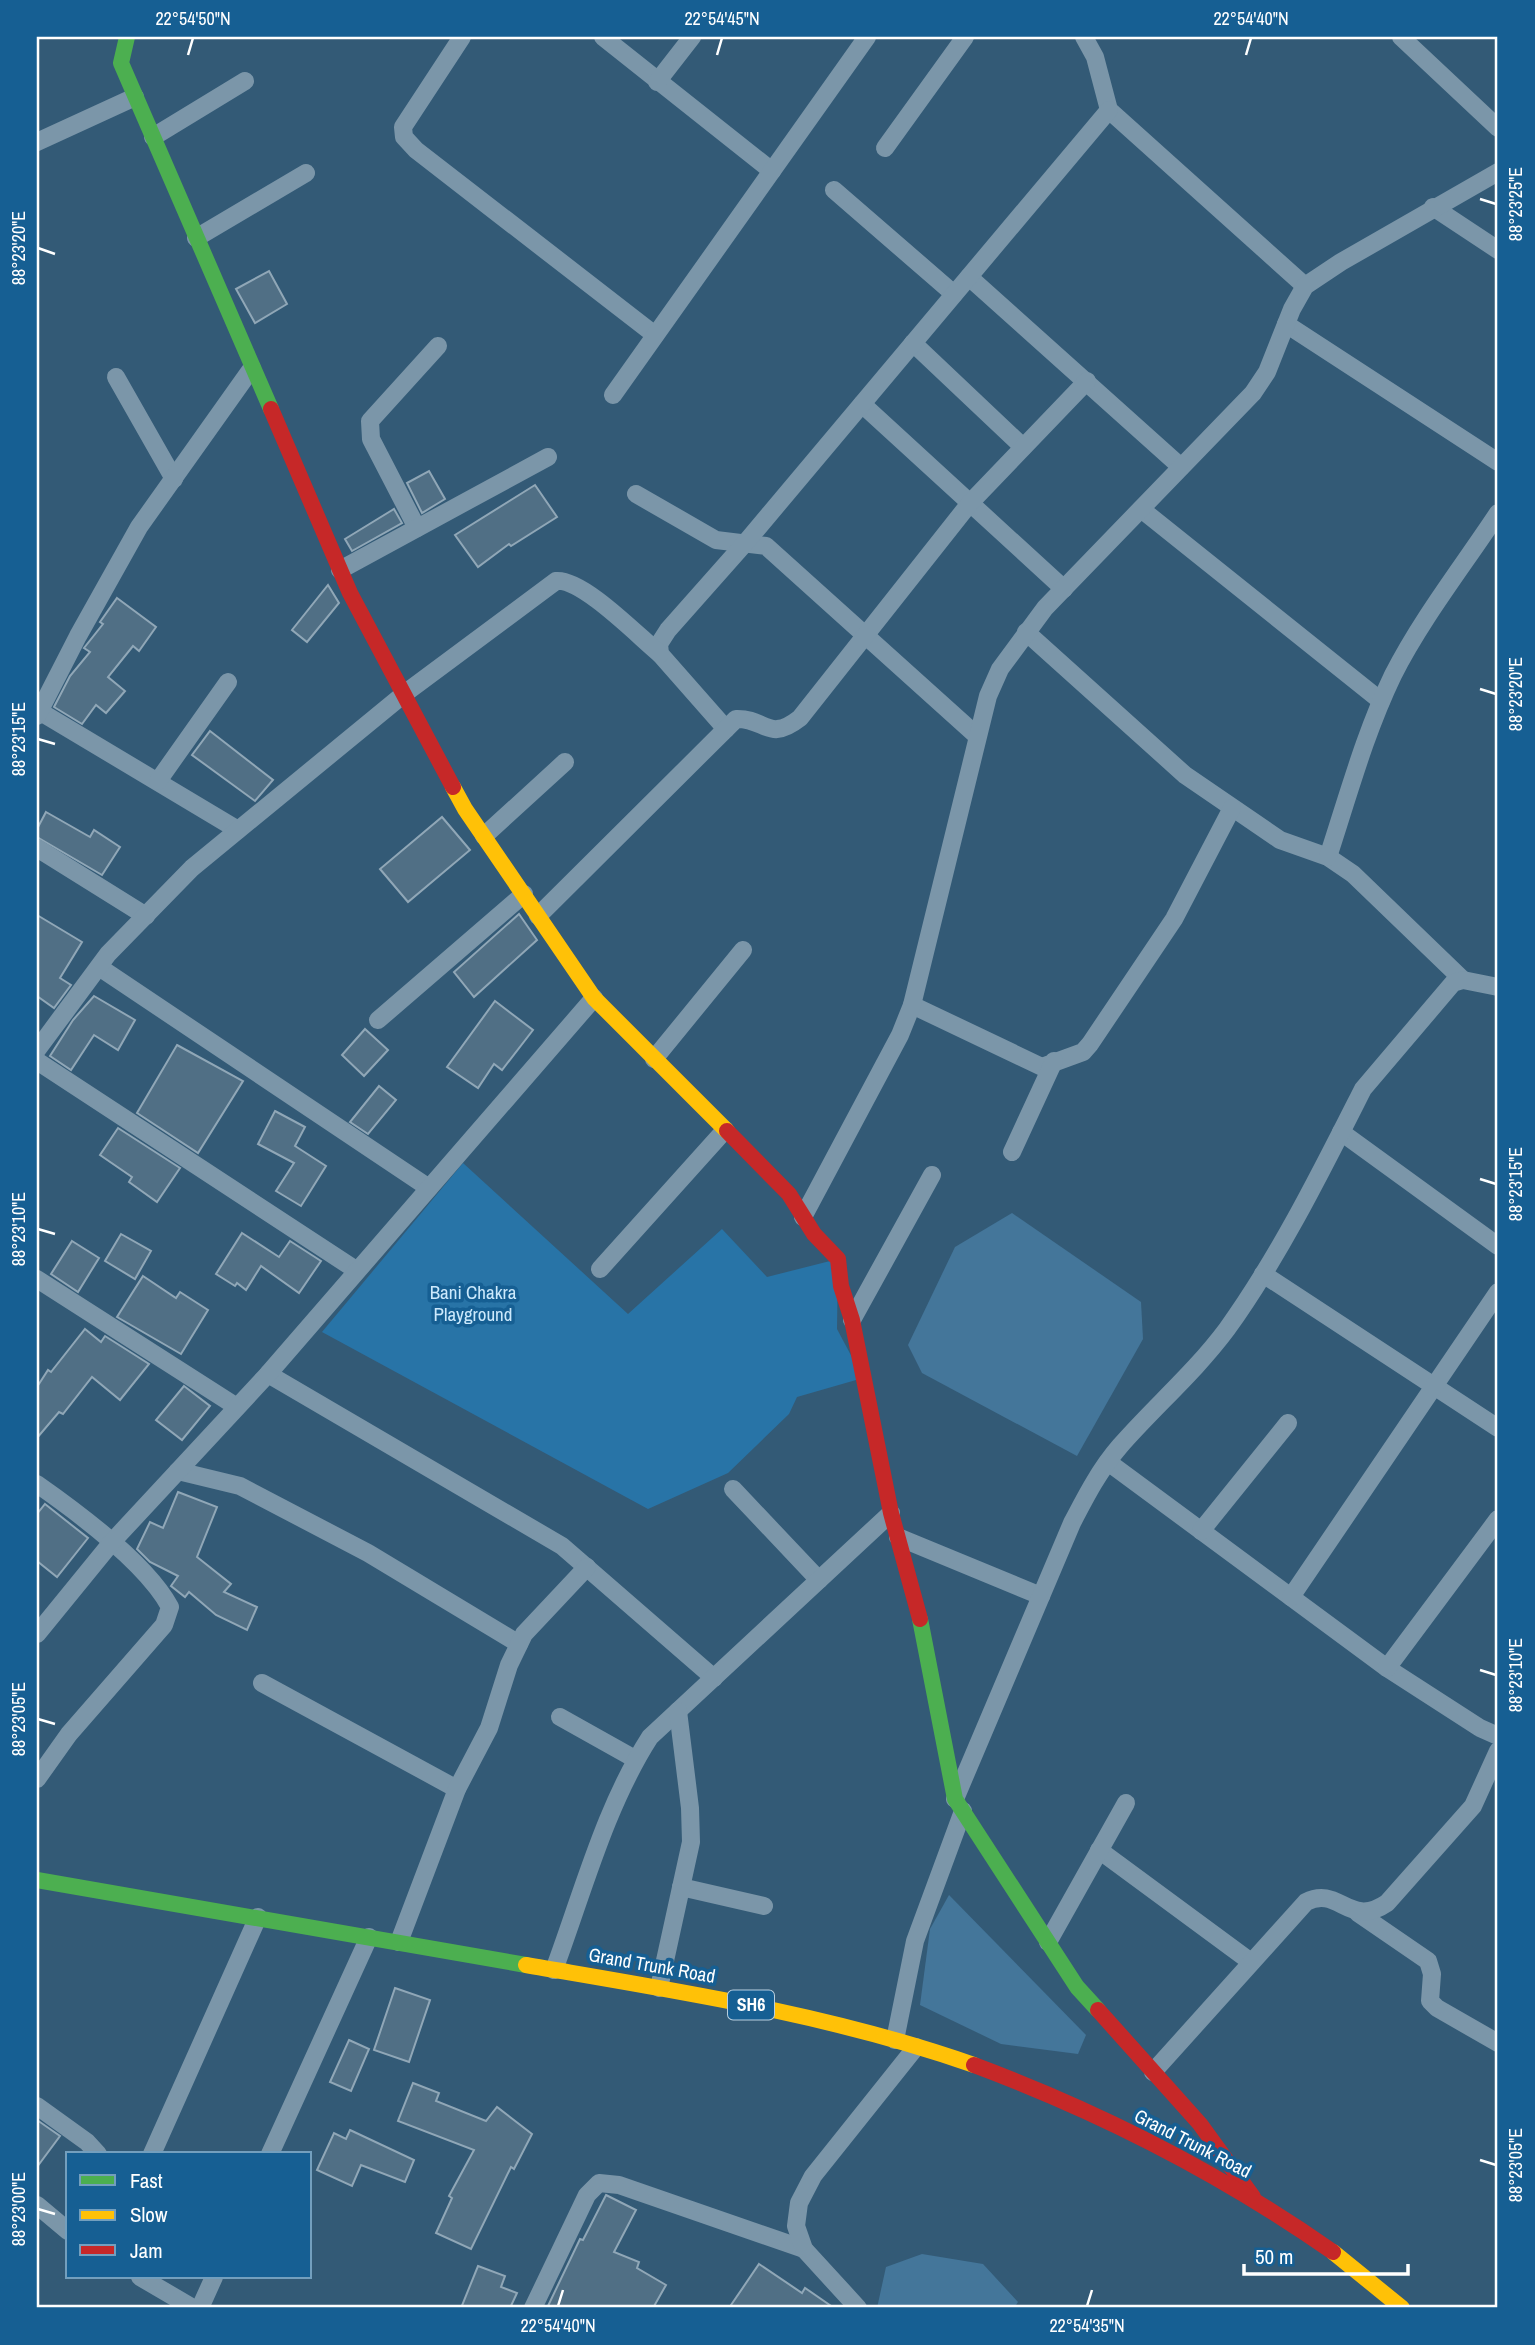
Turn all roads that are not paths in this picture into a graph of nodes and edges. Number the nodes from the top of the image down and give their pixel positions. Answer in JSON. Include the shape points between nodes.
{"nodes":[{"id":1,"x":127,"y":37,"type":"edge"},
{"id":2,"x":462,"y":37,"type":"edge"},
{"id":3,"x":603,"y":37,"type":"edge"},
{"id":4,"x":692,"y":37,"type":"edge"},
{"id":5,"x":867,"y":37,"type":"edge"},
{"id":6,"x":965,"y":37,"type":"edge"},
{"id":7,"x":1401,"y":37,"type":"edge"},
{"id":8,"x":1090,"y":39,"type":"edge"},
{"id":9,"x":245,"y":81,"type":"dead end"},
{"id":10,"x":657,"y":82,"type":"junction"},
{"id":11,"x":135,"y":97,"type":"junction"},
{"id":12,"x":1109,"y":110,"type":"junction"},
{"id":13,"x":1498,"y":128,"type":"edge"},
{"id":14,"x":153,"y":138,"type":"junction"},
{"id":15,"x":37,"y":142,"type":"edge"},
{"id":16,"x":884,"y":148,"type":"dead end"},
{"id":17,"x":772,"y":171,"type":"junction"},
{"id":18,"x":1498,"y":172,"type":"edge"},
{"id":19,"x":306,"y":173,"type":"dead end"},
{"id":20,"x":834,"y":190,"type":"dead end"},
{"id":21,"x":1433,"y":207,"type":"junction"},
{"id":22,"x":196,"y":238,"type":"junction"},
{"id":23,"x":1498,"y":250,"type":"edge"},
{"id":24,"x":969,"y":277,"type":"junction"},
{"id":25,"x":1304,"y":286,"type":"junction"},
{"id":26,"x":954,"y":294,"type":"junction"},
{"id":27,"x":1286,"y":324,"type":"junction"},
{"id":28,"x":655,"y":335,"type":"junction"},
{"id":29,"x":913,"y":343,"type":"junction"},
{"id":30,"x":438,"y":346,"type":"dead end"},
{"id":31,"x":252,"y":368,"type":"junction"},
{"id":32,"x":116,"y":377,"type":"dead end"},
{"id":33,"x":1087,"y":381,"type":"junction"},
{"id":34,"x":612,"y":395,"type":"dead end"},
{"id":35,"x":862,"y":404,"type":"junction"},
{"id":36,"x":1023,"y":447,"type":"junction"},
{"id":37,"x":548,"y":457,"type":"dead end"},
{"id":38,"x":1498,"y":463,"type":"edge"},
{"id":39,"x":1181,"y":467,"type":"junction"},
{"id":40,"x":174,"y":478,"type":"junction"},
{"id":41,"x":636,"y":494,"type":"dead end"},
{"id":42,"x":970,"y":503,"type":"junction"},
{"id":43,"x":1141,"y":509,"type":"junction"},
{"id":44,"x":1498,"y":513,"type":"edge"},
{"id":45,"x":417,"y":528,"type":"junction"},
{"id":46,"x":746,"y":542,"type":"junction"},
{"id":47,"x":340,"y":570,"type":"junction"},
{"id":48,"x":1064,"y":589,"type":"junction"},
{"id":49,"x":1026,"y":632,"type":"junction"},
{"id":50,"x":865,"y":633,"type":"junction"},
{"id":51,"x":660,"y":654,"type":"junction"},
{"id":52,"x":228,"y":682,"type":"dead end"},
{"id":53,"x":404,"y":694,"type":"junction"},
{"id":54,"x":1381,"y":701,"type":"junction"},
{"id":55,"x":38,"y":714,"type":"edge"},
{"id":56,"x":726,"y":729,"type":"junction"},
{"id":57,"x":976,"y":735,"type":"junction"},
{"id":58,"x":565,"y":762,"type":"dead end"},
{"id":59,"x":158,"y":781,"type":"junction"},
{"id":60,"x":1231,"y":808,"type":"junction"},
{"id":61,"x":239,"y":830,"type":"junction"},
{"id":62,"x":484,"y":836,"type":"junction"},
{"id":63,"x":37,"y":848,"type":"edge"},
{"id":64,"x":1328,"y":857,"type":"junction"},
{"id":65,"x":523,"y":894,"type":"junction"},
{"id":66,"x":146,"y":915,"type":"junction"},
{"id":67,"x":538,"y":916,"type":"junction"},
{"id":68,"x":743,"y":950,"type":"dead end"},
{"id":69,"x":99,"y":967,"type":"junction"},
{"id":70,"x":1463,"y":980,"type":"junction"},
{"id":71,"x":1498,"y":987,"type":"edge"},
{"id":72,"x":594,"y":998,"type":"junction"},
{"id":73,"x":912,"y":1005,"type":"junction"},
{"id":74,"x":379,"y":1020,"type":"dead end"},
{"id":75,"x":37,"y":1050,"type":"edge"},
{"id":76,"x":654,"y":1059,"type":"junction"},
{"id":77,"x":37,"y":1061,"type":"edge"},
{"id":78,"x":1054,"y":1061,"type":"junction"},
{"id":79,"x":725,"y":1130,"type":"junction"},
{"id":80,"x":1341,"y":1132,"type":"junction"},
{"id":81,"x":1012,"y":1152,"type":"dead end"},
{"id":82,"x":932,"y":1175,"type":"dead end"},
{"id":83,"x":429,"y":1188,"type":"junction"},
{"id":84,"x":803,"y":1217,"type":"junction"},
{"id":85,"x":1498,"y":1246,"type":"edge"},
{"id":86,"x":600,"y":1269,"type":"dead end"},
{"id":87,"x":356,"y":1270,"type":"junction"},
{"id":88,"x":1263,"y":1274,"type":"junction"},
{"id":89,"x":37,"y":1279,"type":"edge"},
{"id":90,"x":1498,"y":1292,"type":"edge"},
{"id":91,"x":852,"y":1320,"type":"junction"},
{"id":92,"x":268,"y":1374,"type":"junction"},
{"id":93,"x":1436,"y":1385,"type":"junction"},
{"id":94,"x":237,"y":1407,"type":"junction"},
{"id":95,"x":1288,"y":1423,"type":"dead end"},
{"id":96,"x":1498,"y":1428,"type":"edge"},
{"id":97,"x":1108,"y":1462,"type":"junction"},
{"id":98,"x":178,"y":1471,"type":"junction"},
{"id":99,"x":37,"y":1484,"type":"edge"},
{"id":100,"x":733,"y":1489,"type":"dead end"},
{"id":101,"x":891,"y":1513,"type":"junction"},
{"id":102,"x":1498,"y":1519,"type":"edge"},
{"id":103,"x":1201,"y":1531,"type":"junction"},
{"id":104,"x":898,"y":1537,"type":"junction"},
{"id":105,"x":112,"y":1542,"type":"junction"},
{"id":106,"x":587,"y":1567,"type":"junction"},
{"id":107,"x":819,"y":1580,"type":"junction"},
{"id":108,"x":1041,"y":1596,"type":"junction"},
{"id":109,"x":1291,"y":1597,"type":"junction"},
{"id":110,"x":37,"y":1634,"type":"edge"},
{"id":111,"x":519,"y":1644,"type":"junction"},
{"id":112,"x":1387,"y":1668,"type":"junction"},
{"id":113,"x":714,"y":1678,"type":"junction"},
{"id":114,"x":262,"y":1683,"type":"dead end"},
{"id":115,"x":678,"y":1711,"type":"junction"},
{"id":116,"x":560,"y":1717,"type":"dead end"},
{"id":117,"x":1498,"y":1736,"type":"edge"},
{"id":118,"x":1498,"y":1751,"type":"edge"},
{"id":119,"x":635,"y":1759,"type":"junction"},
{"id":120,"x":37,"y":1779,"type":"edge"},
{"id":121,"x":457,"y":1788,"type":"junction"},
{"id":122,"x":1126,"y":1803,"type":"dead end"},
{"id":123,"x":959,"y":1805,"type":"junction"},
{"id":124,"x":1098,"y":1850,"type":"junction"},
{"id":125,"x":37,"y":1880,"type":"edge"},
{"id":126,"x":681,"y":1887,"type":"junction"},
{"id":127,"x":764,"y":1906,"type":"dead end"},
{"id":128,"x":1356,"y":1912,"type":"junction"},
{"id":129,"x":258,"y":1917,"type":"junction"},
{"id":130,"x":369,"y":1937,"type":"junction"},
{"id":131,"x":399,"y":1942,"type":"junction"},
{"id":132,"x":1048,"y":1942,"type":"junction"},
{"id":133,"x":1251,"y":1962,"type":"junction"},
{"id":134,"x":554,"y":1970,"type":"junction"},
{"id":135,"x":659,"y":1988,"type":"junction"},
{"id":136,"x":895,"y":2040,"type":"junction"},
{"id":137,"x":1498,"y":2043,"type":"edge"},
{"id":138,"x":916,"y":2047,"type":"junction"},
{"id":139,"x":1153,"y":2072,"type":"junction"},
{"id":140,"x":37,"y":2106,"type":"edge"},
{"id":141,"x":96,"y":2152,"type":"edge"},
{"id":142,"x":153,"y":2152,"type":"edge"},
{"id":143,"x":271,"y":2152,"type":"edge"},
{"id":144,"x":1253,"y":2197,"type":"junction"},
{"id":145,"x":37,"y":2205,"type":"edge"},
{"id":146,"x":66,"y":2229,"type":"edge"},
{"id":147,"x":804,"y":2249,"type":"junction"},
{"id":148,"x":142,"y":2278,"type":"edge"},
{"id":149,"x":214,"y":2278,"type":"edge"},
{"id":150,"x":193,"y":2308,"type":"edge"},
{"id":151,"x":200,"y":2308,"type":"edge"},
{"id":152,"x":533,"y":2308,"type":"edge"},
{"id":153,"x":858,"y":2308,"type":"edge"},
{"id":154,"x":1402,"y":2308,"type":"edge"}],
"edges":[{"from":1,"to":11,"type":"street","via":[[121,64]]},
{"from":2,"to":28,"type":"street","via":[[403,127],[404,137]]},
{"from":3,"to":10,"type":"street"},
{"from":4,"to":10,"type":"street"},
{"from":5,"to":17,"type":"street"},
{"from":6,"to":16,"type":"street"},
{"from":7,"to":13,"type":"street"},
{"from":8,"to":12,"type":"street"},
{"from":9,"to":14,"type":"street"},
{"from":10,"to":17,"type":"street"},
{"from":11,"to":14,"type":"street"},
{"from":11,"to":15,"type":"street"},
{"from":12,"to":24,"type":"street"},
{"from":12,"to":25,"type":"street"},
{"from":14,"to":22,"type":"street"},
{"from":17,"to":28,"type":"street"},
{"from":18,"to":21,"type":"street"},
{"from":19,"to":22,"type":"street"},
{"from":20,"to":26,"type":"street"},
{"from":21,"to":23,"type":"street"},
{"from":21,"to":25,"type":"street"},
{"from":22,"to":31,"type":"street"},
{"from":24,"to":26,"type":"street"},
{"from":24,"to":33,"type":"street"},
{"from":25,"to":27,"type":"street"},
{"from":26,"to":29,"type":"street"},
{"from":27,"to":38,"type":"street"},
{"from":27,"to":39,"type":"street","via":[[1267,372],[1253,393]]},
{"from":28,"to":34,"type":"street"},
{"from":29,"to":35,"type":"street"},
{"from":29,"to":36,"type":"street"},
{"from":30,"to":45,"type":"street","via":[[370,421],[371,439]]},
{"from":31,"to":40,"type":"street"},
{"from":31,"to":47,"type":"street"},
{"from":32,"to":40,"type":"street"},
{"from":33,"to":36,"type":"street"},
{"from":33,"to":39,"type":"street"},
{"from":35,"to":42,"type":"street"},
{"from":35,"to":46,"type":"street"},
{"from":36,"to":42,"type":"street"},
{"from":37,"to":45,"type":"street"},
{"from":39,"to":43,"type":"street"},
{"from":40,"to":55,"type":"street","via":[[139,527]]},
{"from":41,"to":46,"type":"street","via":[[716,540]]},
{"from":42,"to":48,"type":"street"},
{"from":42,"to":50,"type":"street"},
{"from":43,"to":48,"type":"street"},
{"from":43,"to":54,"type":"street"},
{"from":44,"to":54,"type":"street","via":[[1413,640]]},
{"from":45,"to":47,"type":"street"},
{"from":46,"to":50,"type":"street","via":[[766,546],[783,559]]},
{"from":46,"to":51,"type":"street","via":[[667,630],[659,644]]},
{"from":47,"to":53,"type":"street"},
{"from":48,"to":49,"type":"street"},
{"from":49,"to":57,"type":"street","via":[[1000,669]]},
{"from":49,"to":60,"type":"street","via":[[1161,757]]},
{"from":50,"to":56,"type":"street","via":[[800,718],[785,730],[761,727],[748,718],[736,719]]},
{"from":50,"to":57,"type":"street"},
{"from":51,"to":53,"type":"street","via":[[585,591],[565,580],[556,581]]},
{"from":51,"to":56,"type":"street"},
{"from":52,"to":59,"type":"street"},
{"from":53,"to":61,"type":"street"},
{"from":53,"to":62,"type":"street"},
{"from":54,"to":64,"type":"street"},
{"from":55,"to":59,"type":"street"},
{"from":56,"to":67,"type":"street"},
{"from":57,"to":73,"type":"street"},
{"from":58,"to":62,"type":"street"},
{"from":59,"to":61,"type":"street"},
{"from":60,"to":64,"type":"street","via":[[1280,840]]},
{"from":60,"to":78,"type":"street","via":[[1174,919],[1090,1044],[1083,1052]]},
{"from":61,"to":66,"type":"street","via":[[192,868]]},
{"from":62,"to":65,"type":"street"},
{"from":63,"to":66,"type":"street"},
{"from":64,"to":70,"type":"street","via":[[1380,896]]},
{"from":65,"to":67,"type":"street"},
{"from":65,"to":74,"type":"street"},
{"from":66,"to":69,"type":"street"},
{"from":67,"to":72,"type":"street"},
{"from":68,"to":76,"type":"street"},
{"from":69,"to":75,"type":"street"},
{"from":69,"to":83,"type":"street"},
{"from":70,"to":71,"type":"street"},
{"from":70,"to":80,"type":"street","via":[[1447,990],[1383,1064],[1363,1089]]},
{"from":72,"to":76,"type":"street"},
{"from":72,"to":83,"type":"street"},
{"from":73,"to":78,"type":"street","via":[[1028,1062],[1042,1066]]},
{"from":73,"to":84,"type":"street","via":[[886,1066]]},
{"from":76,"to":79,"type":"street"},
{"from":77,"to":87,"type":"street"},
{"from":78,"to":81,"type":"street"},
{"from":79,"to":84,"type":"street","via":[[789,1194]]},
{"from":79,"to":86,"type":"street"},
{"from":80,"to":85,"type":"street"},
{"from":80,"to":88,"type":"street"},
{"from":82,"to":91,"type":"street"},
{"from":83,"to":87,"type":"street"},
{"from":84,"to":91,"type":"street","via":[[838,1259]]},
{"from":87,"to":92,"type":"street"},
{"from":88,"to":93,"type":"street"},
{"from":88,"to":97,"type":"street","via":[[1204,1357]]},
{"from":89,"to":94,"type":"street"},
{"from":90,"to":93,"type":"street"},
{"from":91,"to":101,"type":"street"},
{"from":92,"to":94,"type":"street"},
{"from":92,"to":106,"type":"street","via":[[562,1546]]},
{"from":93,"to":96,"type":"street"},
{"from":93,"to":109,"type":"street"},
{"from":94,"to":98,"type":"street"},
{"from":95,"to":103,"type":"street"},
{"from":97,"to":103,"type":"street"},
{"from":97,"to":108,"type":"street","via":[[1072,1523]]},
{"from":98,"to":105,"type":"street"},
{"from":98,"to":111,"type":"street","via":[[240,1486],[368,1553]]},
{"from":99,"to":105,"type":"street"},
{"from":100,"to":107,"type":"street"},
{"from":101,"to":104,"type":"street"},
{"from":101,"to":107,"type":"street"},
{"from":102,"to":112,"type":"street"},
{"from":103,"to":109,"type":"street"},
{"from":104,"to":108,"type":"street"},
{"from":104,"to":123,"type":"street","via":[[928,1644]]},
{"from":105,"to":110,"type":"street"},
{"from":105,"to":120,"type":"street","via":[[163,1594],[170,1606],[168,1616]]},
{"from":106,"to":111,"type":"street"},
{"from":106,"to":113,"type":"street"},
{"from":107,"to":113,"type":"street"},
{"from":108,"to":123,"type":"street"},
{"from":109,"to":112,"type":"street"},
{"from":111,"to":121,"type":"street","via":[[489,1728]]},
{"from":112,"to":117,"type":"street"},
{"from":113,"to":115,"type":"street"},
{"from":114,"to":121,"type":"street"},
{"from":115,"to":119,"type":"street","via":[[650,1737]]},
{"from":115,"to":126,"type":"street","via":[[691,1842]]},
{"from":116,"to":119,"type":"street"},
{"from":118,"to":128,"type":"street","via":[[1474,1806],[1387,1903],[1373,1913]]},
{"from":119,"to":134,"type":"street"},
{"from":121,"to":131,"type":"street"},
{"from":122,"to":124,"type":"street"},
{"from":123,"to":132,"type":"street"},
{"from":123,"to":136,"type":"street","via":[[915,1941]]},
{"from":124,"to":132,"type":"street"},
{"from":124,"to":133,"type":"street"},
{"from":125,"to":129,"type":"street","name":"Grand Trunk Road","number":"SH6"},
{"from":126,"to":127,"type":"street"},
{"from":126,"to":135,"type":"street"},
{"from":128,"to":133,"type":"street","via":[[1316,1896]]},
{"from":128,"to":137,"type":"street","via":[[1428,1961],[1430,2001],[1437,2008]]},
{"from":129,"to":130,"type":"street","name":"Grand Trunk Road","number":"SH6"},
{"from":129,"to":142,"type":"street"},
{"from":130,"to":131,"type":"street","name":"Grand Trunk Road","number":"SH6"},
{"from":130,"to":143,"type":"street"},
{"from":131,"to":134,"type":"street","name":"Grand Trunk Road","number":"SH6"},
{"from":132,"to":139,"type":"street","via":[[1077,1987]]},
{"from":133,"to":139,"type":"street"},
{"from":134,"to":135,"type":"street","name":"Grand Trunk Road","number":"SH6"},
{"from":135,"to":136,"type":"street","name":"Grand Trunk Road","number":"SH6","via":[[798,2015]]},
{"from":136,"to":138,"type":"street","name":"Grand Trunk Road","number":"SH6"},
{"from":138,"to":144,"type":"street","name":"Grand Trunk Road","number":"SH6","via":[[1026,2085]]},
{"from":138,"to":147,"type":"street","via":[[813,2176],[799,2203],[796,2226]]},
{"from":139,"to":144,"type":"street","via":[[1200,2124]]},
{"from":140,"to":141,"type":"street"},
{"from":144,"to":154,"type":"street","name":"Grand Trunk Road","number":"SH6","via":[[1353,2267]]},
{"from":145,"to":146,"type":"street"},
{"from":147,"to":152,"type":"street","via":[[619,2185],[599,2183],[587,2195]]},
{"from":147,"to":153,"type":"street"},
{"from":148,"to":150,"type":"street"},
{"from":149,"to":151,"type":"street"}]}
